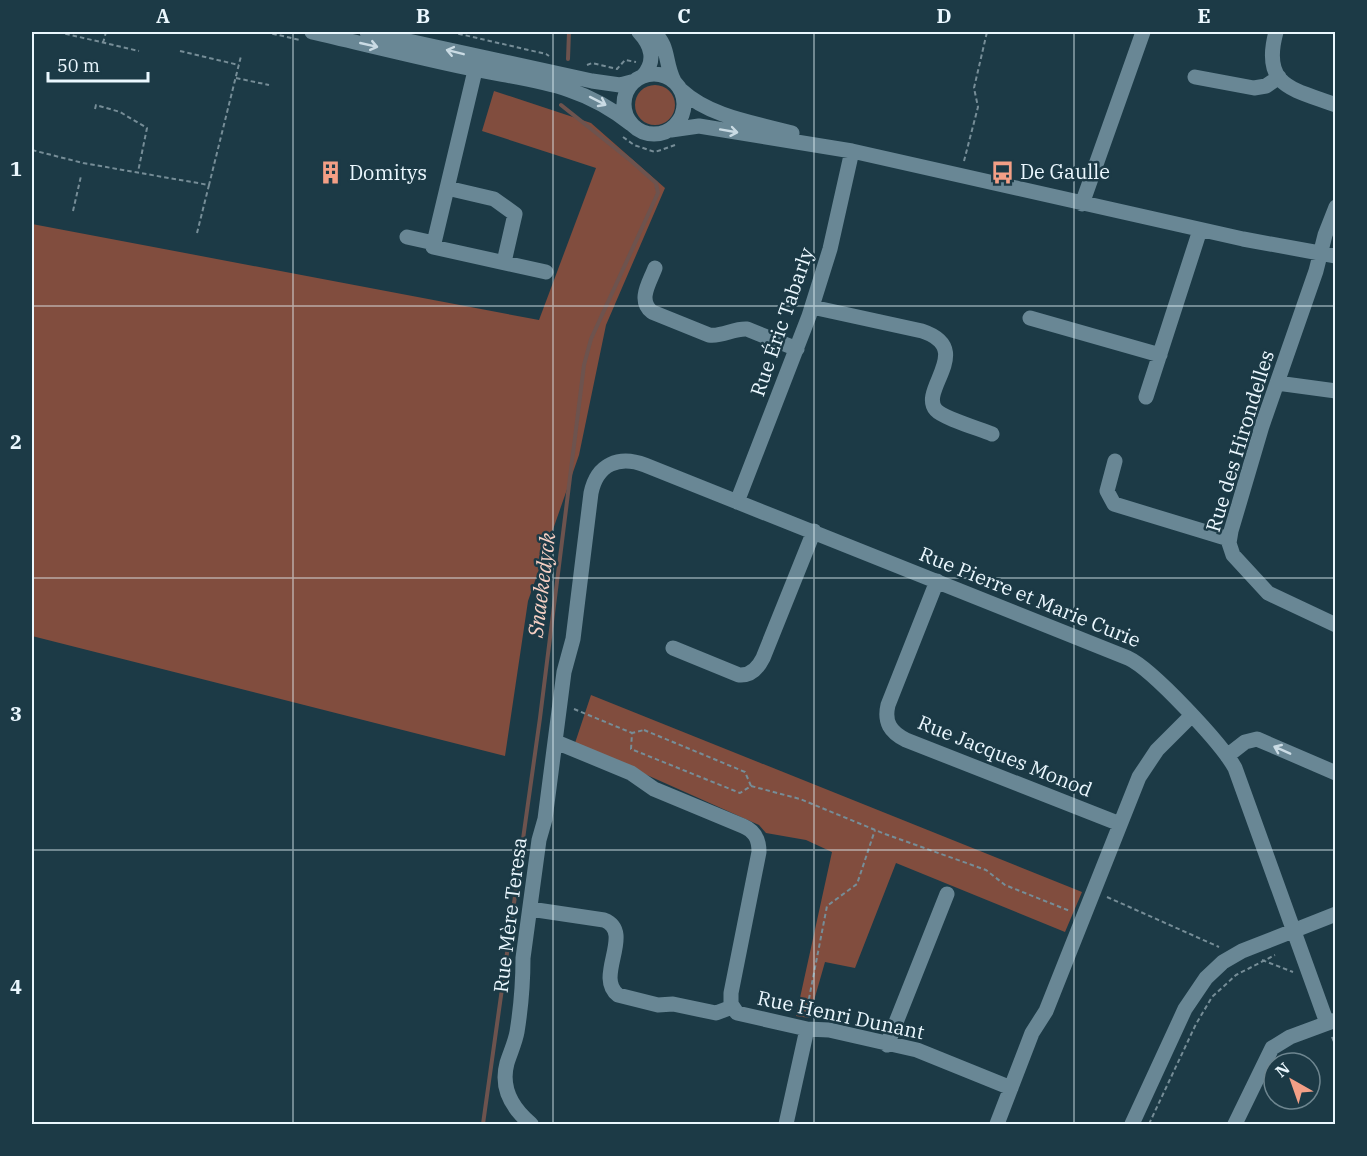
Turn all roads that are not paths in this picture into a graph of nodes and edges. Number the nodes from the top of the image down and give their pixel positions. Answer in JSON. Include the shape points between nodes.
{"nodes":[{"id":1,"x":312,"y":32,"type":"edge"},
{"id":2,"x":367,"y":32,"type":"edge"},
{"id":3,"x":639,"y":32,"type":"edge"},
{"id":4,"x":1143,"y":32,"type":"edge"},
{"id":5,"x":1276,"y":32,"type":"edge"},
{"id":6,"x":658,"y":43,"type":"edge"},
{"id":7,"x":476,"y":63,"type":"junction"},
{"id":8,"x":1195,"y":77,"type":"dead end"},
{"id":9,"x":1278,"y":77,"type":"junction"},
{"id":10,"x":639,"y":79,"type":"junction"},
{"id":11,"x":677,"y":86,"type":"junction"},
{"id":12,"x":1335,"y":105,"type":"edge"},
{"id":13,"x":631,"y":124,"type":"junction"},
{"id":14,"x":671,"y":130,"type":"junction"},
{"id":15,"x":852,"y":151,"type":"junction"},
{"id":16,"x":447,"y":188,"type":"junction"},
{"id":17,"x":1082,"y":204,"type":"junction"},
{"id":18,"x":1335,"y":207,"type":"edge"},
{"id":19,"x":1200,"y":230,"type":"junction"},
{"id":20,"x":407,"y":237,"type":"dead end"},
{"id":21,"x":433,"y":245,"type":"junction"},
{"id":22,"x":1328,"y":254,"type":"edge"},
{"id":23,"x":504,"y":262,"type":"junction"},
{"id":24,"x":655,"y":268,"type":"dead end"},
{"id":25,"x":546,"y":272,"type":"dead end"},
{"id":26,"x":812,"y":307,"type":"junction"},
{"id":27,"x":1030,"y":318,"type":"dead end"},
{"id":28,"x":797,"y":349,"type":"junction"},
{"id":29,"x":1160,"y":355,"type":"junction"},
{"id":30,"x":1277,"y":383,"type":"junction"},
{"id":31,"x":1335,"y":391,"type":"edge"},
{"id":32,"x":1146,"y":397,"type":"dead end"},
{"id":33,"x":992,"y":434,"type":"dead end"},
{"id":34,"x":1115,"y":462,"type":"dead end"},
{"id":35,"x":737,"y":502,"type":"junction"},
{"id":36,"x":814,"y":531,"type":"junction"},
{"id":37,"x":1229,"y":539,"type":"junction"},
{"id":38,"x":937,"y":581,"type":"junction"},
{"id":39,"x":1335,"y":625,"type":"edge"},
{"id":40,"x":674,"y":648,"type":"dead end"},
{"id":41,"x":1191,"y":716,"type":"junction"},
{"id":42,"x":555,"y":742,"type":"junction"},
{"id":43,"x":1227,"y":756,"type":"junction"},
{"id":44,"x":1335,"y":774,"type":"edge"},
{"id":45,"x":1120,"y":824,"type":"junction"},
{"id":46,"x":947,"y":894,"type":"dead end"},
{"id":47,"x":530,"y":909,"type":"junction"},
{"id":48,"x":1335,"y":914,"type":"edge"},
{"id":49,"x":1293,"y":929,"type":"junction"},
{"id":50,"x":732,"y":1007,"type":"junction"},
{"id":51,"x":1331,"y":1022,"type":"edge"},
{"id":52,"x":805,"y":1029,"type":"junction"},
{"id":53,"x":887,"y":1045,"type":"junction"},
{"id":54,"x":1011,"y":1088,"type":"junction"},
{"id":55,"x":522,"y":1122,"type":"edge"},
{"id":56,"x":786,"y":1125,"type":"edge"},
{"id":57,"x":997,"y":1125,"type":"edge"},
{"id":58,"x":1132,"y":1125,"type":"edge"},
{"id":59,"x":1235,"y":1125,"type":"edge"}],
"edges":[{"from":1,"to":7,"type":"street","one_way":true},
{"from":7,"to":2,"type":"street","one_way":true},
{"from":3,"to":6,"type":"street"},
{"from":4,"to":17,"type":"street"},
{"from":5,"to":9,"type":"street","via":[[1271,58]]},
{"from":6,"to":10,"type":"street"},
{"from":6,"to":11,"type":"street","via":[[666,50],[668,68]]},
{"from":7,"to":10,"type":"street","via":[[607,84]]},
{"from":7,"to":13,"type":"street","one_way":true,"via":[[567,88],[600,102]]},
{"from":7,"to":16,"type":"street"},
{"from":8,"to":9,"type":"street","via":[[1254,88],[1266,86]]},
{"from":9,"to":12,"type":"street","via":[[1292,88]]},
{"from":10,"to":11,"type":"street","via":[[660,75]]},
{"from":10,"to":13,"type":"street","via":[[628,90],[624,104]]},
{"from":11,"to":14,"type":"street","via":[[685,102],[684,110]]},
{"from":11,"to":15,"type":"street","via":[[699,104],[724,114]]},
{"from":13,"to":14,"type":"street","via":[[651,135]]},
{"from":14,"to":15,"type":"street","one_way":true,"via":[[699,126]]},
{"from":15,"to":17,"type":"street"},
{"from":15,"to":26,"type":"street","name":"Rue Éric Tabarly","via":[[830,249]]},
{"from":16,"to":21,"type":"street"},
{"from":16,"to":23,"type":"street","via":[[494,199],[515,214]]},
{"from":17,"to":19,"type":"street"},
{"from":18,"to":22,"type":"street","name":"Rue des Hirondelles"},
{"from":19,"to":22,"type":"street"},
{"from":19,"to":29,"type":"street"},
{"from":20,"to":21,"type":"street"},
{"from":21,"to":23,"type":"street"},
{"from":22,"to":30,"type":"street","name":"Rue des Hirondelles","via":[[1316,271]]},
{"from":23,"to":25,"type":"street"},
{"from":24,"to":28,"type":"street","via":[[644,301],[652,312],[709,335],[747,328]]},
{"from":26,"to":28,"type":"street","name":"Rue Éric Tabarly"},
{"from":26,"to":33,"type":"street","via":[[935,337],[946,359],[932,396],[934,407]]},
{"from":27,"to":29,"type":"street"},
{"from":28,"to":35,"type":"street","name":"Rue Éric Tabarly"},
{"from":29,"to":32,"type":"street"},
{"from":30,"to":31,"type":"street"},
{"from":30,"to":37,"type":"street","name":"Rue des Hirondelles"},
{"from":34,"to":37,"type":"street","via":[[1107,491],[1114,504]]},
{"from":35,"to":36,"type":"street"},
{"from":35,"to":42,"type":"street","name":"Rue Mère Teresa","via":[[633,461],[618,461],[595,479]]},
{"from":36,"to":38,"type":"street","name":"Rue Pierre et Marie Curie"},
{"from":36,"to":40,"type":"street","via":[[755,670],[739,675]]},
{"from":37,"to":39,"type":"street","name":"Rue des Hirondelles","via":[[1235,559],[1268,593]]},
{"from":38,"to":41,"type":"street","name":"Rue Pierre et Marie Curie","via":[[1133,660],[1152,674]]},
{"from":38,"to":45,"type":"street","name":"Rue Jacques Monod","via":[[888,705],[889,727],[906,740]]},
{"from":41,"to":43,"type":"street","name":"Rue Pierre et Marie Curie"},
{"from":41,"to":45,"type":"street","via":[[1145,765]]},
{"from":42,"to":47,"type":"street","name":"Rue Mère Teresa"},
{"from":42,"to":50,"type":"street","name":"Rue Henri Dunant","via":[[631,773],[654,789],[754,833],[759,852],[731,993]]},
{"from":44,"to":43,"type":"street","one_way":true,"via":[[1257,739],[1245,741]]},
{"from":43,"to":49,"type":"street","name":"Rue Pierre et Marie Curie","via":[[1237,773]]},
{"from":45,"to":54,"type":"street"},
{"from":46,"to":53,"type":"street"},
{"from":47,"to":50,"type":"street","via":[[612,924],[616,932],[610,983],[618,995],[716,1013]]},
{"from":47,"to":55,"type":"street","name":"Rue Mère Teresa","via":[[517,1031],[505,1074],[509,1097]]},
{"from":48,"to":49,"type":"street"},
{"from":49,"to":51,"type":"street","name":"Rue Pierre et Marie Curie"},
{"from":49,"to":58,"type":"street","via":[[1236,954],[1206,978],[1191,998]]},
{"from":50,"to":52,"type":"street","name":"Rue Henri Dunant","via":[[740,1015]]},
{"from":51,"to":59,"type":"street","via":[[1272,1048]]},
{"from":52,"to":53,"type":"street","name":"Rue Henri Dunant","via":[[829,1030]]},
{"from":52,"to":56,"type":"street"},
{"from":53,"to":54,"type":"street","name":"Rue Henri Dunant","via":[[924,1052]]},
{"from":54,"to":57,"type":"street"}]}
